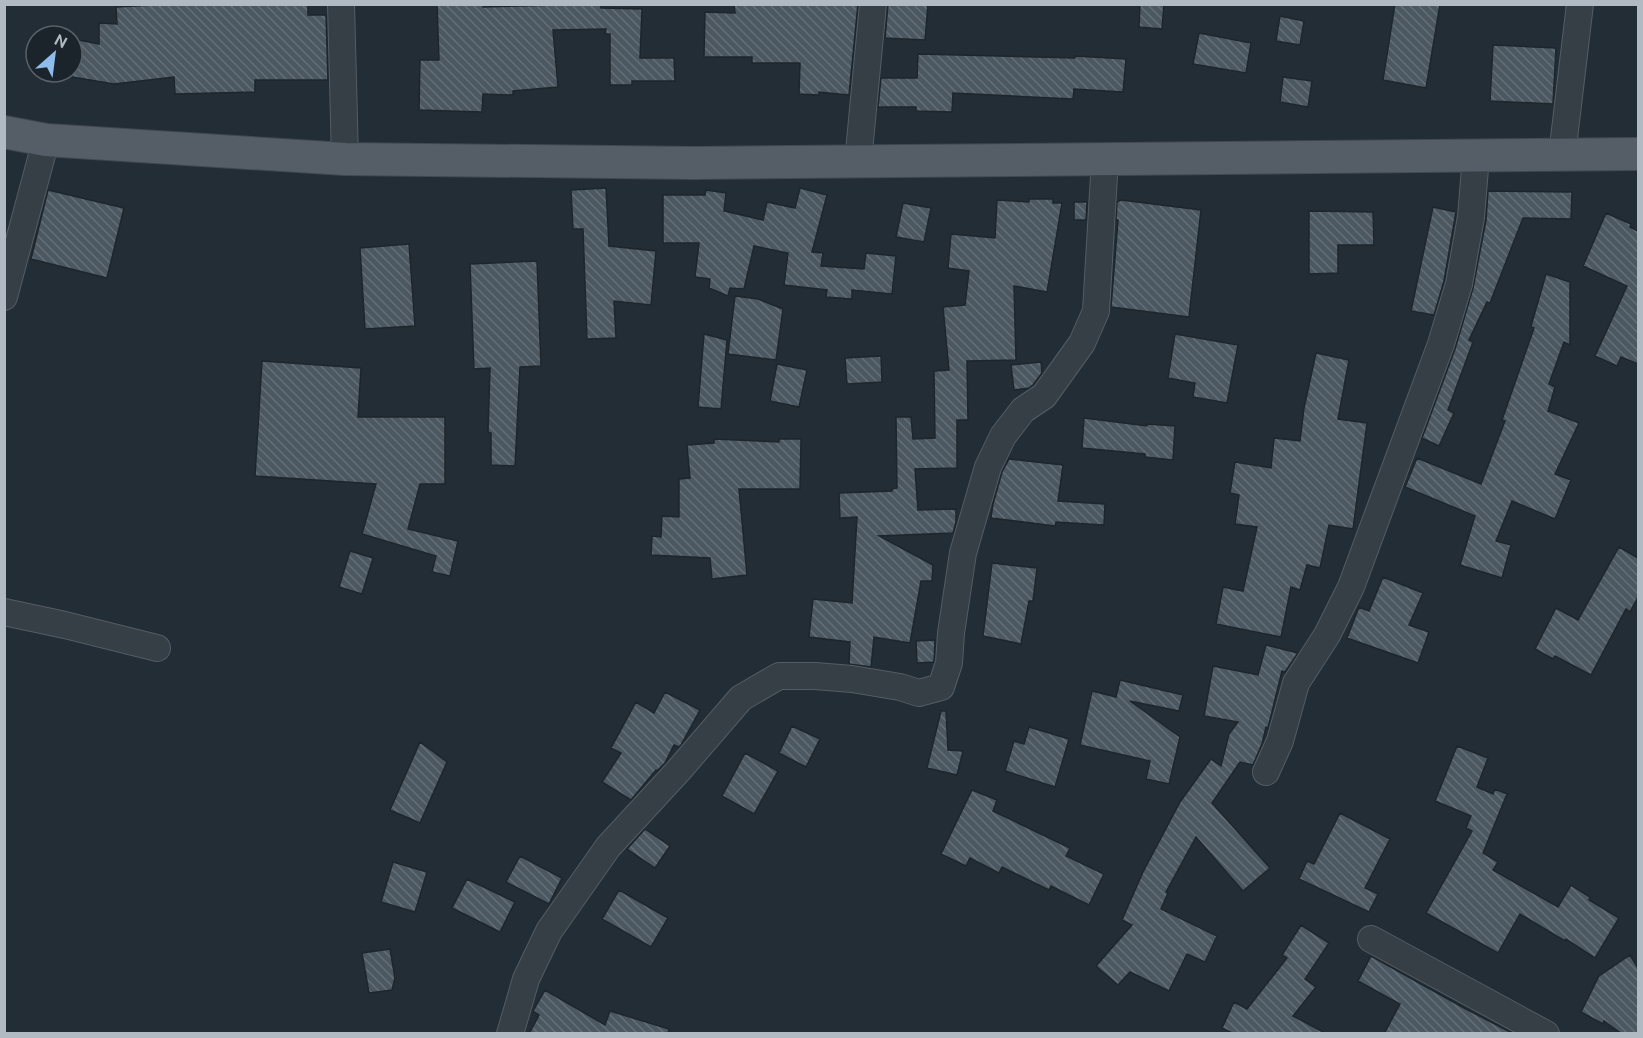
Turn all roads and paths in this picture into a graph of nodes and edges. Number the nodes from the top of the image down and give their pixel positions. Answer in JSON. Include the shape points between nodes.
{"nodes":[{"id":1,"x":341,"y":4,"type":"edge"},
{"id":2,"x":873,"y":4,"type":"edge"},
{"id":3,"x":1580,"y":4,"type":"edge"},
{"id":4,"x":4,"y":132,"type":"edge"},
{"id":5,"x":46,"y":140,"type":"junction"},
{"id":6,"x":1638,"y":154,"type":"edge"},
{"id":7,"x":1562,"y":155,"type":"junction"},
{"id":8,"x":1476,"y":156,"type":"junction"},
{"id":9,"x":345,"y":159,"type":"junction"},
{"id":10,"x":1105,"y":159,"type":"junction"},
{"id":11,"x":858,"y":162,"type":"junction"},
{"id":12,"x":4,"y":297,"type":"edge"},
{"id":13,"x":4,"y":612,"type":"edge"},
{"id":14,"x":158,"y":648,"type":"dead end"},
{"id":15,"x":1266,"y":772,"type":"dead end"},
{"id":16,"x":1371,"y":939,"type":"dead end"},
{"id":17,"x":510,"y":1034,"type":"edge"},
{"id":18,"x":1546,"y":1034,"type":"edge"}],
"edges":[{"from":1,"to":9,"type":"street"},
{"from":2,"to":11,"type":"street"},
{"from":3,"to":7,"type":"street"},
{"from":4,"to":5,"type":"main road"},
{"from":5,"to":9,"type":"main road"},
{"from":5,"to":12,"type":"street"},
{"from":6,"to":7,"type":"main road"},
{"from":7,"to":8,"type":"main road"},
{"from":8,"to":10,"type":"main road"},
{"from":8,"to":15,"type":"street","via":[[1471,217],[1459,284],[1441,344],[1351,587],[1296,683],[1280,741]]},
{"from":9,"to":11,"type":"main road"},
{"from":10,"to":11,"type":"main road"},
{"from":10,"to":17,"type":"street","via":[[1096,311],[1082,344],[1044,396],[1023,410],[1003,436],[988,467],[963,553],[949,663],[941,687],[919,693],[852,679],[779,676],[741,698],[608,847],[555,922],[526,980]]},
{"from":13,"to":14,"type":"street"},
{"from":16,"to":18,"type":"street"}]}
